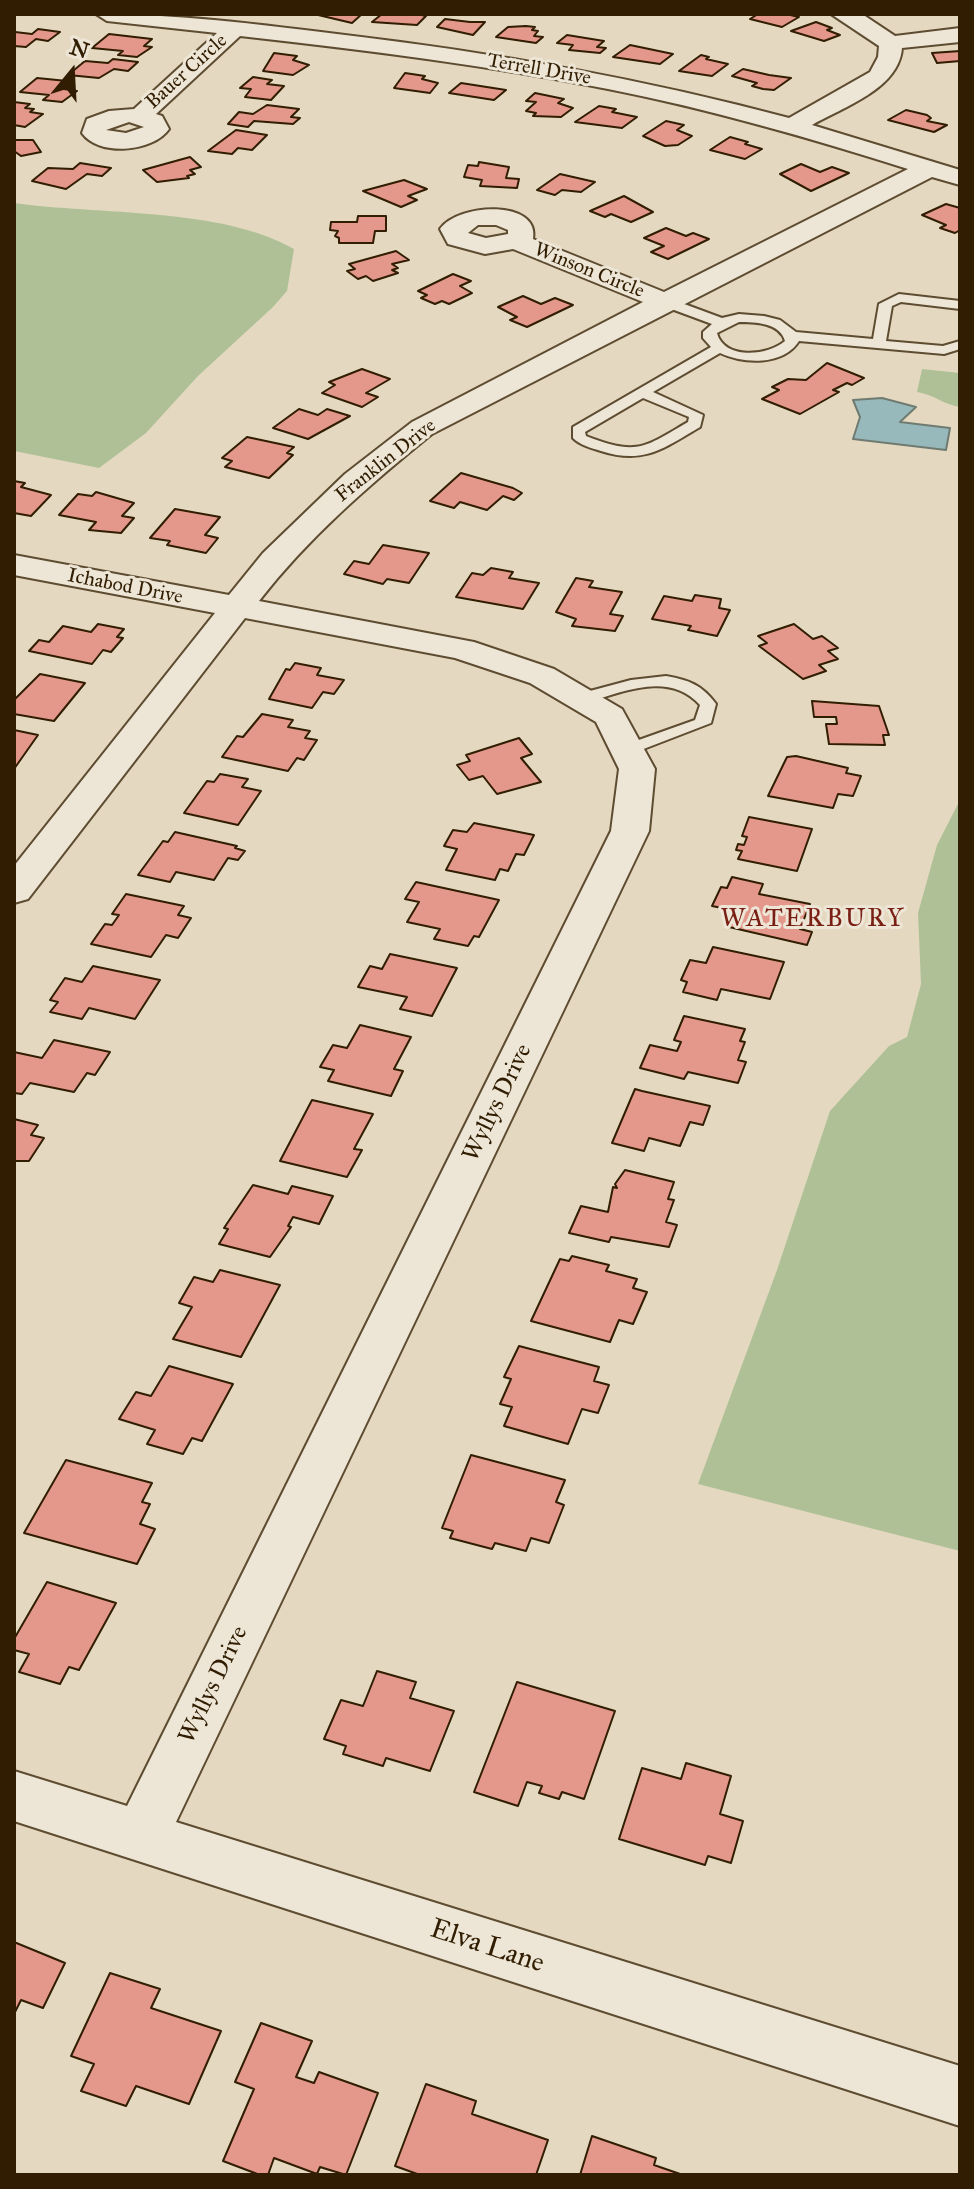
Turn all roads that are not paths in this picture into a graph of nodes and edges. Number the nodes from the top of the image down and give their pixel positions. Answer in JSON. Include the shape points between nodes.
{"nodes":[{"id":1,"x":107,"y":14,"type":"edge"},
{"id":2,"x":842,"y":14,"type":"edge"},
{"id":3,"x":235,"y":29,"type":"junction"},
{"id":4,"x":960,"y":35,"type":"edge"},
{"id":5,"x":890,"y":43,"type":"junction"},
{"id":6,"x":140,"y":116,"type":"dead end"},
{"id":7,"x":792,"y":126,"type":"junction"},
{"id":8,"x":930,"y":168,"type":"junction"},
{"id":9,"x":960,"y":178,"type":"edge"},
{"id":10,"x":516,"y":241,"type":"dead end"},
{"id":11,"x":663,"y":301,"type":"junction"},
{"id":12,"x":960,"y":305,"type":"edge"},
{"id":13,"x":722,"y":323,"type":"junction"},
{"id":14,"x":792,"y":336,"type":"junction"},
{"id":15,"x":879,"y":343,"type":"junction"},
{"id":16,"x":960,"y":345,"type":"edge"},
{"id":17,"x":719,"y":348,"type":"junction"},
{"id":18,"x":643,"y":393,"type":"junction"},
{"id":19,"x":14,"y":565,"type":"edge"},
{"id":20,"x":237,"y":608,"type":"junction"},
{"id":21,"x":581,"y":699,"type":"junction"},
{"id":22,"x":628,"y":750,"type":"junction"},
{"id":23,"x":14,"y":891,"type":"edge"},
{"id":24,"x":14,"y":1796,"type":"edge"},
{"id":25,"x":140,"y":1837,"type":"junction"},
{"id":26,"x":960,"y":2096,"type":"edge"}],
"edges":[{"from":1,"to":3,"type":"street","name":"Terrell Drive"},
{"from":2,"to":5,"type":"street"},
{"from":3,"to":6,"type":"street","name":"Bauer Circle"},
{"from":3,"to":7,"type":"street","name":"Terrell Drive","via":[[568,74]]},
{"from":4,"to":5,"type":"street"},
{"from":5,"to":7,"type":"street","via":[[887,65],[878,77]]},
{"from":7,"to":8,"type":"street","name":"Terrell Drive"},
{"from":8,"to":9,"type":"street","name":"Terrell Drive"},
{"from":8,"to":11,"type":"street","name":"Franklin Drive"},
{"from":10,"to":11,"type":"street","name":"Winson Circle"},
{"from":11,"to":13,"type":"lane"},
{"from":11,"to":20,"type":"street","name":"Franklin Drive","via":[[422,428],[335,500],[274,560]]},
{"from":12,"to":15,"type":"lane","via":[[899,298],[886,304]]},
{"from":13,"to":14,"type":"lane","via":[[764,320]]},
{"from":13,"to":17,"type":"lane","via":[[710,332]]},
{"from":14,"to":15,"type":"lane"},
{"from":14,"to":17,"type":"lane","via":[[788,348],[768,355]]},
{"from":15,"to":16,"type":"lane","via":[[944,350]]},
{"from":17,"to":18,"type":"lane"},
{"from":18,"to":18,"type":"lane","via":[[578,430],[580,438],[619,454],[639,455],[695,424],[696,415]]},
{"from":19,"to":20,"type":"street","name":"Ichabod Drive"},
{"from":20,"to":21,"type":"street","name":"Wyllys Drive","via":[[462,649],[542,676]]},
{"from":20,"to":23,"type":"street","name":"Franklin Drive"},
{"from":21,"to":22,"type":"street","name":"Wyllys Drive","via":[[610,716]]},
{"from":21,"to":22,"type":"lane","via":[[644,681],[679,683],[700,692],[708,704],[703,723]]},
{"from":22,"to":25,"type":"street","name":"Wyllys Drive","via":[[637,769],[630,831]]},
{"from":24,"to":25,"type":"street","name":"Elva Lane"},
{"from":25,"to":26,"type":"street","name":"Elva Lane"}]}
